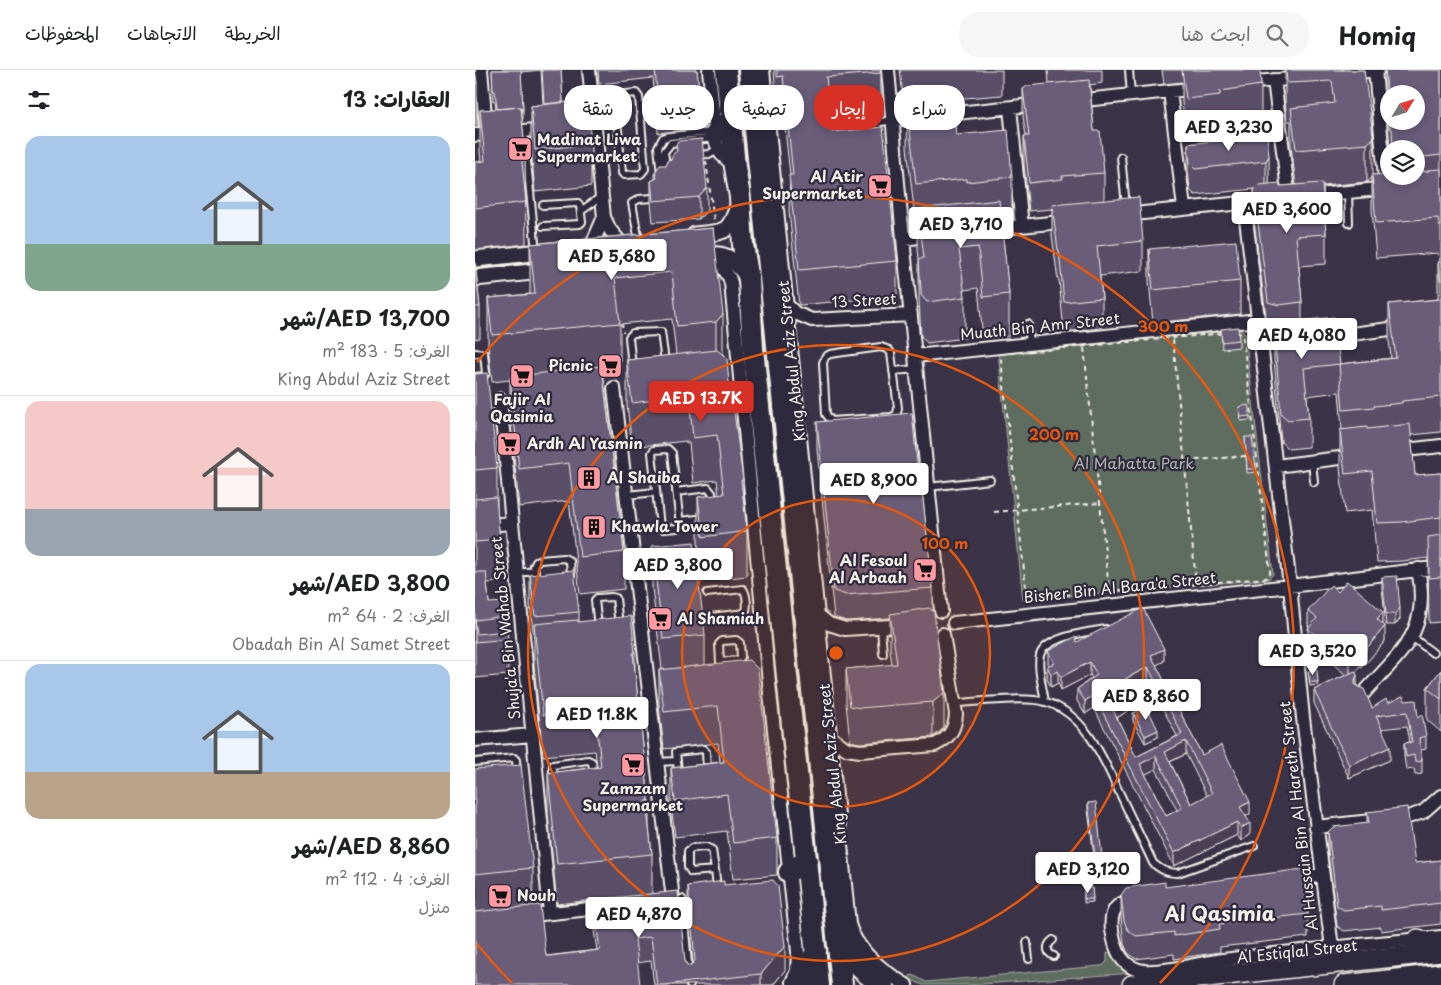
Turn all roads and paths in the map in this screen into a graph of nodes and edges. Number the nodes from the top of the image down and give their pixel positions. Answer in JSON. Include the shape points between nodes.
{"nodes":[{"id":1,"x":481,"y":70,"type":"edge"},
{"id":2,"x":589,"y":70,"type":"edge"},
{"id":3,"x":709,"y":70,"type":"edge"},
{"id":4,"x":725,"y":70,"type":"edge"},
{"id":5,"x":749,"y":70,"type":"edge"},
{"id":6,"x":763,"y":70,"type":"edge"},
{"id":7,"x":887,"y":70,"type":"edge"},
{"id":8,"x":1129,"y":70,"type":"edge"},
{"id":9,"x":1377,"y":70,"type":"edge"},
{"id":10,"x":1293,"y":74,"type":"edge"},
{"id":11,"x":1339,"y":74,"type":"edge"},
{"id":12,"x":1312,"y":76,"type":"edge"},
{"id":13,"x":1273,"y":80,"type":"junction"},
{"id":14,"x":1236,"y":84,"type":"edge"},
{"id":15,"x":590,"y":85,"type":"edge"},
{"id":16,"x":727,"y":85,"type":"edge"},
{"id":17,"x":1208,"y":87,"type":"edge"},
{"id":18,"x":1170,"y":91,"type":"junction"},
{"id":19,"x":1131,"y":95,"type":"junction"},
{"id":20,"x":1010,"y":108,"type":"junction"},
{"id":21,"x":617,"y":114,"type":"joint"},
{"id":22,"x":893,"y":120,"type":"junction"},
{"id":23,"x":884,"y":121,"type":"edge"},
{"id":24,"x":724,"y":126,"type":"edge"},
{"id":25,"x":559,"y":128,"type":"edge"},
{"id":26,"x":592,"y":130,"type":"edge"},
{"id":27,"x":731,"y":130,"type":"edge"},
{"id":28,"x":842,"y":130,"type":"edge"},
{"id":29,"x":878,"y":130,"type":"edge"},
{"id":30,"x":524,"y":131,"type":"junction"},
{"id":31,"x":481,"y":134,"type":"edge"},
{"id":32,"x":715,"y":138,"type":"junction"},
{"id":33,"x":877,"y":142,"type":"edge"},
{"id":34,"x":845,"y":145,"type":"edge"},
{"id":35,"x":705,"y":154,"type":"junction"},
{"id":36,"x":686,"y":155,"type":"edge"},
{"id":37,"x":672,"y":158,"type":"edge"},
{"id":38,"x":1121,"y":158,"type":"dead end"},
{"id":39,"x":758,"y":161,"type":"junction"},
{"id":40,"x":735,"y":167,"type":"junction"},
{"id":41,"x":774,"y":175,"type":"junction"},
{"id":42,"x":663,"y":183,"type":"edge"},
{"id":43,"x":1348,"y":192,"type":"junction"},
{"id":44,"x":601,"y":196,"type":"junction"},
{"id":45,"x":741,"y":197,"type":"junction"},
{"id":46,"x":652,"y":198,"type":"edge"},
{"id":47,"x":1289,"y":198,"type":"junction"},
{"id":48,"x":1244,"y":202,"type":"junction"},
{"id":49,"x":543,"y":205,"type":"dead end"},
{"id":50,"x":1183,"y":208,"type":"junction"},
{"id":51,"x":581,"y":211,"type":"junction"},
{"id":52,"x":1126,"y":214,"type":"junction"},
{"id":53,"x":1107,"y":216,"type":"edge"},
{"id":54,"x":604,"y":217,"type":"junction"},
{"id":55,"x":1079,"y":220,"type":"edge"},
{"id":56,"x":1349,"y":223,"type":"dead end"},
{"id":57,"x":543,"y":226,"type":"dead end"},
{"id":58,"x":1022,"y":226,"type":"junction"},
{"id":59,"x":973,"y":231,"type":"edge"},
{"id":60,"x":709,"y":233,"type":"junction"},
{"id":61,"x":943,"y":234,"type":"edge"},
{"id":62,"x":903,"y":239,"type":"junction"},
{"id":63,"x":657,"y":240,"type":"edge"},
{"id":64,"x":639,"y":242,"type":"junction"},
{"id":65,"x":622,"y":244,"type":"junction"},
{"id":66,"x":591,"y":247,"type":"junction"},
{"id":67,"x":536,"y":252,"type":"junction"},
{"id":68,"x":714,"y":254,"type":"junction"},
{"id":69,"x":475,"y":258,"type":"edge"},
{"id":70,"x":569,"y":268,"type":"edge"},
{"id":71,"x":475,"y":278,"type":"edge"},
{"id":72,"x":749,"y":280,"type":"junction"},
{"id":73,"x":787,"y":305,"type":"junction"},
{"id":74,"x":911,"y":315,"type":"junction"},
{"id":75,"x":622,"y":320,"type":"edge"},
{"id":76,"x":817,"y":320,"type":"junction"},
{"id":77,"x":1258,"y":320,"type":"junction"},
{"id":78,"x":1028,"y":324,"type":"dead end"},
{"id":79,"x":1413,"y":326,"type":"edge"},
{"id":80,"x":791,"y":336,"type":"junction"},
{"id":81,"x":1173,"y":338,"type":"junction"},
{"id":82,"x":624,"y":339,"type":"dead end"},
{"id":83,"x":1307,"y":340,"type":"edge"},
{"id":84,"x":1030,"y":344,"type":"junction"},
{"id":85,"x":1084,"y":346,"type":"junction"},
{"id":86,"x":753,"y":348,"type":"junction"},
{"id":87,"x":777,"y":352,"type":"junction"},
{"id":88,"x":475,"y":353,"type":"edge"},
{"id":89,"x":916,"y":362,"type":"junction"},
{"id":90,"x":655,"y":365,"type":"edge"},
{"id":91,"x":733,"y":365,"type":"junction"},
{"id":92,"x":639,"y":366,"type":"edge"},
{"id":93,"x":632,"y":367,"type":"junction"},
{"id":94,"x":893,"y":372,"type":"junction"},
{"id":95,"x":475,"y":377,"type":"edge"},
{"id":96,"x":630,"y":381,"type":"joint"},
{"id":97,"x":729,"y":382,"type":"edge"},
{"id":98,"x":741,"y":390,"type":"junction"},
{"id":99,"x":500,"y":399,"type":"dead end"},
{"id":100,"x":1441,"y":446,"type":"edge"},
{"id":101,"x":1257,"y":455,"type":"junction"},
{"id":102,"x":1247,"y":456,"type":"edge"},
{"id":103,"x":1183,"y":460,"type":"junction"},
{"id":104,"x":1275,"y":460,"type":"junction"},
{"id":105,"x":1312,"y":461,"type":"junction"},
{"id":106,"x":1097,"y":468,"type":"junction"},
{"id":107,"x":789,"y":470,"type":"junction"},
{"id":108,"x":990,"y":480,"type":"dead end"},
{"id":109,"x":1314,"y":482,"type":"dead end"},
{"id":110,"x":804,"y":484,"type":"junction"},
{"id":111,"x":928,"y":486,"type":"junction"},
{"id":112,"x":657,"y":492,"type":"junction"},
{"id":113,"x":676,"y":492,"type":"junction"},
{"id":114,"x":627,"y":496,"type":"junction"},
{"id":115,"x":1100,"y":503,"type":"junction"},
{"id":116,"x":1017,"y":510,"type":"junction"},
{"id":117,"x":994,"y":512,"type":"dead end"},
{"id":118,"x":680,"y":521,"type":"junction"},
{"id":119,"x":512,"y":523,"type":"junction"},
{"id":120,"x":475,"y":526,"type":"edge"},
{"id":121,"x":755,"y":530,"type":"junction"},
{"id":122,"x":773,"y":543,"type":"junction"},
{"id":123,"x":665,"y":553,"type":"edge"},
{"id":124,"x":635,"y":556,"type":"junction"},
{"id":125,"x":1441,"y":567,"type":"edge"},
{"id":126,"x":1418,"y":570,"type":"junction"},
{"id":127,"x":535,"y":571,"type":"junction"},
{"id":128,"x":517,"y":573,"type":"junction"},
{"id":129,"x":1196,"y":584,"type":"junction"},
{"id":130,"x":1290,"y":586,"type":"junction"},
{"id":131,"x":761,"y":589,"type":"junction"},
{"id":132,"x":1109,"y":590,"type":"junction"},
{"id":133,"x":707,"y":594,"type":"dead end"},
{"id":134,"x":746,"y":600,"type":"junction"},
{"id":135,"x":817,"y":614,"type":"junction"},
{"id":136,"x":710,"y":617,"type":"dead end"},
{"id":137,"x":935,"y":619,"type":"junction"},
{"id":138,"x":955,"y":623,"type":"junction"},
{"id":139,"x":915,"y":625,"type":"edge"},
{"id":140,"x":881,"y":627,"type":"junction"},
{"id":141,"x":1110,"y":628,"type":"edge"},
{"id":142,"x":845,"y":629,"type":"junction"},
{"id":143,"x":610,"y":631,"type":"edge"},
{"id":144,"x":601,"y":632,"type":"edge"},
{"id":145,"x":943,"y":634,"type":"junction"},
{"id":146,"x":1412,"y":637,"type":"junction"},
{"id":147,"x":645,"y":645,"type":"junction"},
{"id":148,"x":629,"y":646,"type":"edge"},
{"id":149,"x":821,"y":648,"type":"junction"},
{"id":150,"x":1433,"y":653,"type":"dead end"},
{"id":151,"x":883,"y":654,"type":"dead end"},
{"id":152,"x":768,"y":665,"type":"junction"},
{"id":153,"x":1363,"y":694,"type":"edge"},
{"id":154,"x":771,"y":700,"type":"junction"},
{"id":155,"x":1045,"y":702,"type":"junction"},
{"id":156,"x":955,"y":703,"type":"junction"},
{"id":157,"x":791,"y":723,"type":"junction"},
{"id":158,"x":533,"y":735,"type":"junction"},
{"id":159,"x":831,"y":736,"type":"junction"},
{"id":160,"x":475,"y":740,"type":"edge"},
{"id":161,"x":860,"y":751,"type":"junction"},
{"id":162,"x":677,"y":761,"type":"junction"},
{"id":163,"x":475,"y":762,"type":"edge"},
{"id":164,"x":657,"y":762,"type":"junction"},
{"id":165,"x":833,"y":769,"type":"junction"},
{"id":166,"x":515,"y":780,"type":"edge"},
{"id":167,"x":593,"y":783,"type":"edge"},
{"id":168,"x":555,"y":790,"type":"edge"},
{"id":169,"x":821,"y":792,"type":"junction"},
{"id":170,"x":1441,"y":796,"type":"edge"},
{"id":171,"x":1316,"y":827,"type":"junction"},
{"id":172,"x":1254,"y":846,"type":"dead end"},
{"id":173,"x":807,"y":860,"type":"junction"},
{"id":174,"x":715,"y":870,"type":"junction"},
{"id":175,"x":1322,"y":875,"type":"junction"},
{"id":176,"x":783,"y":882,"type":"junction"},
{"id":177,"x":1274,"y":882,"type":"edge"},
{"id":178,"x":718,"y":895,"type":"edge"},
{"id":179,"x":677,"y":899,"type":"joint"},
{"id":180,"x":1148,"y":899,"type":"edge"},
{"id":181,"x":793,"y":902,"type":"junction"},
{"id":182,"x":625,"y":905,"type":"edge"},
{"id":183,"x":550,"y":913,"type":"junction"},
{"id":184,"x":531,"y":915,"type":"edge"},
{"id":185,"x":835,"y":918,"type":"junction"},
{"id":186,"x":1441,"y":937,"type":"edge"},
{"id":187,"x":1418,"y":939,"type":"junction"},
{"id":188,"x":1053,"y":940,"type":"dead end"},
{"id":189,"x":1027,"y":942,"type":"dead end"},
{"id":190,"x":1332,"y":948,"type":"junction"},
{"id":191,"x":1441,"y":950,"type":"edge"},
{"id":192,"x":817,"y":952,"type":"junction"},
{"id":193,"x":1055,"y":956,"type":"dead end"},
{"id":194,"x":1029,"y":959,"type":"dead end"},
{"id":195,"x":1221,"y":960,"type":"junction"},
{"id":196,"x":1242,"y":973,"type":"junction"},
{"id":197,"x":1441,"y":974,"type":"edge"},
{"id":198,"x":1373,"y":983,"type":"edge"},
{"id":199,"x":691,"y":985,"type":"edge"},
{"id":200,"x":790,"y":985,"type":"edge"},
{"id":201,"x":800,"y":985,"type":"edge"},
{"id":202,"x":819,"y":985,"type":"edge"},
{"id":203,"x":842,"y":985,"type":"edge"},
{"id":204,"x":883,"y":985,"type":"edge"},
{"id":205,"x":906,"y":985,"type":"edge"},
{"id":206,"x":1131,"y":985,"type":"edge"},
{"id":207,"x":1344,"y":985,"type":"edge"}],
"edges":[{"from":1,"to":31,"type":"street"},
{"from":2,"to":15,"type":"street"},
{"from":3,"to":32,"type":"street"},
{"from":4,"to":16,"type":"highway"},
{"from":5,"to":39,"type":"highway","name":"King Abdul Aziz Street"},
{"from":6,"to":41,"type":"street","name":"King Abdul Aziz Street"},
{"from":7,"to":22,"type":"street"},
{"from":8,"to":19,"type":"lane"},
{"from":9,"to":11,"type":"street"},
{"from":9,"to":43,"type":"street","via":[[1391,188]]},
{"from":10,"to":12,"type":"street"},
{"from":10,"to":13,"type":"street"},
{"from":13,"to":14,"type":"street"},
{"from":13,"to":47,"type":"street"},
{"from":17,"to":18,"type":"street"},
{"from":18,"to":19,"type":"street"},
{"from":18,"to":50,"type":"street"},
{"from":19,"to":20,"type":"street"},
{"from":20,"to":22,"type":"street"},
{"from":20,"to":58,"type":"street"},
{"from":21,"to":21,"type":"lane","via":[[622,173],[641,174],[645,166],[638,94],[616,96]]},
{"from":22,"to":23,"type":"lane"},
{"from":22,"to":62,"type":"street"},
{"from":24,"to":32,"type":"highway"},
{"from":25,"to":30,"type":"street"},
{"from":26,"to":44,"type":"street"},
{"from":27,"to":40,"type":"highway"},
{"from":28,"to":34,"type":"lane","via":[[840,140]]},
{"from":29,"to":33,"type":"lane"},
{"from":30,"to":31,"type":"street"},
{"from":30,"to":67,"type":"lane"},
{"from":32,"to":35,"type":"lane","via":[[712,153]]},
{"from":32,"to":37,"type":"lane","via":[[674,141],[667,145],[664,152],[670,174]]},
{"from":32,"to":40,"type":"street","via":[[727,161]]},
{"from":32,"to":42,"type":"lane","via":[[663,138],[658,147]]},
{"from":35,"to":36,"type":"lane"},
{"from":35,"to":60,"type":"path"},
{"from":38,"to":52,"type":"lane"},
{"from":39,"to":41,"type":"highway"},
{"from":39,"to":87,"type":"highway","name":"King Abdul Aziz Street"},
{"from":40,"to":45,"type":"highway"},
{"from":41,"to":73,"type":"street","name":"King Abdul Aziz Street"},
{"from":43,"to":47,"type":"street"},
{"from":43,"to":56,"type":"lane"},
{"from":44,"to":51,"type":"lane"},
{"from":44,"to":54,"type":"street"},
{"from":45,"to":60,"type":"street","via":[[727,229]]},
{"from":45,"to":72,"type":"highway","via":[[743,245]]},
{"from":46,"to":64,"type":"lane","via":[[637,199],[632,203]]},
{"from":47,"to":48,"type":"street"},
{"from":48,"to":50,"type":"street"},
{"from":48,"to":77,"type":"street","name":"Al Hussain Bin Al Hareth Street"},
{"from":49,"to":51,"type":"lane","via":[[578,203]]},
{"from":50,"to":52,"type":"street"},
{"from":51,"to":57,"type":"lane","via":[[581,224]]},
{"from":52,"to":53,"type":"street"},
{"from":54,"to":65,"type":"street"},
{"from":54,"to":66,"type":"street"},
{"from":55,"to":58,"type":"street"},
{"from":58,"to":59,"type":"street"},
{"from":60,"to":68,"type":"street","via":[[685,247]]},
{"from":61,"to":62,"type":"street"},
{"from":62,"to":74,"type":"street"},
{"from":63,"to":64,"type":"street"},
{"from":64,"to":65,"type":"street"},
{"from":65,"to":66,"type":"street"},
{"from":66,"to":67,"type":"street"},
{"from":67,"to":69,"type":"street"},
{"from":68,"to":72,"type":"street","via":[[734,260]]},
{"from":68,"to":91,"type":"street","via":[[731,283]]},
{"from":70,"to":71,"type":"street"},
{"from":72,"to":86,"type":"highway"},
{"from":73,"to":76,"type":"street","name":"13 Street","via":[[800,316]]},
{"from":73,"to":80,"type":"street","name":"King Abdul Aziz Street"},
{"from":74,"to":76,"type":"street","name":"13 Street"},
{"from":74,"to":89,"type":"street"},
{"from":75,"to":82,"type":"path"},
{"from":76,"to":80,"type":"street","name":"13 Street"},
{"from":77,"to":84,"type":"street","name":"Muath Bin Amr Street"},
{"from":77,"to":104,"type":"street","name":"Al Hussain Bin Al Hareth Street","via":[[1266,346]]},
{"from":78,"to":84,"type":"lane"},
{"from":79,"to":83,"type":"street"},
{"from":80,"to":87,"type":"highway"},
{"from":80,"to":110,"type":"street","name":"King Abdul Aziz Street"},
{"from":81,"to":85,"type":"path"},
{"from":81,"to":101,"type":"path","via":[[1241,334]]},
{"from":81,"to":103,"type":"path"},
{"from":84,"to":89,"type":"street","name":"Muath Bin Amr Street"},
{"from":85,"to":106,"type":"path"},
{"from":85,"to":116,"type":"path","via":[[1006,353],[1001,357]]},
{"from":86,"to":91,"type":"highway"},
{"from":86,"to":122,"type":"highway"},
{"from":87,"to":107,"type":"highway","name":"King Abdul Aziz Street"},
{"from":88,"to":95,"type":"lane","via":[[484,354],[486,373]]},
{"from":89,"to":94,"type":"lane"},
{"from":89,"to":111,"type":"street"},
{"from":90,"to":93,"type":"lane","via":[[665,362],[663,334],[633,333],[630,336]]},
{"from":91,"to":98,"type":"street"},
{"from":92,"to":93,"type":"lane"},
{"from":93,"to":96,"type":"lane"},
{"from":94,"to":94,"type":"lane","via":[[891,353],[885,348],[825,357],[826,414],[829,420],[895,416],[898,408]]},
{"from":96,"to":114,"type":"street","via":[[610,388]]},
{"from":97,"to":98,"type":"street"},
{"from":98,"to":121,"type":"street"},
{"from":99,"to":119,"type":"street","name":"Shuja'a Bin Wahab Street"},
{"from":100,"to":105,"type":"street"},
{"from":101,"to":104,"type":"path"},
{"from":101,"to":129,"type":"path","via":[[1270,575]]},
{"from":102,"to":103,"type":"path"},
{"from":103,"to":106,"type":"path"},
{"from":103,"to":129,"type":"path"},
{"from":104,"to":105,"type":"street"},
{"from":104,"to":130,"type":"street","name":"Al Hussain Bin Al Hareth Street"},
{"from":105,"to":109,"type":"lane"},
{"from":106,"to":115,"type":"path"},
{"from":107,"to":110,"type":"highway"},
{"from":107,"to":169,"type":"highway","name":"King Abdul Aziz Street"},
{"from":108,"to":111,"type":"lane"},
{"from":110,"to":135,"type":"street","name":"King Abdul Aziz Street"},
{"from":111,"to":137,"type":"street"},
{"from":112,"to":113,"type":"lane","via":[[653,452],[668,449]]},
{"from":112,"to":114,"type":"lane"},
{"from":112,"to":118,"type":"lane","via":[[661,528],[678,528]]},
{"from":113,"to":118,"type":"lane"},
{"from":113,"to":118,"type":"lane","via":[[708,488],[713,493],[714,513],[710,518]]},
{"from":114,"to":124,"type":"street"},
{"from":115,"to":116,"type":"path"},
{"from":115,"to":132,"type":"path"},
{"from":116,"to":117,"type":"path"},
{"from":116,"to":132,"type":"path","via":[[1027,598]]},
{"from":119,"to":120,"type":"street"},
{"from":119,"to":128,"type":"street","name":"Shuja'a Bin Wahab Street"},
{"from":121,"to":122,"type":"highway"},
{"from":121,"to":131,"type":"street"},
{"from":122,"to":157,"type":"highway"},
{"from":123,"to":124,"type":"lane","via":[[655,557]]},
{"from":124,"to":147,"type":"street"},
{"from":125,"to":126,"type":"street","name":"Bisher Bin Al Bara'a Street"},
{"from":126,"to":130,"type":"street","name":"Bisher Bin Al Bara'a Street"},
{"from":126,"to":146,"type":"street","via":[[1423,600]]},
{"from":127,"to":127,"type":"lane","via":[[536,580],[541,584],[566,581],[571,575],[570,561],[564,558],[537,560]]},
{"from":127,"to":128,"type":"lane"},
{"from":128,"to":158,"type":"street","name":"Shuja'a Bin Wahab Street","via":[[530,656]]},
{"from":129,"to":132,"type":"path"},
{"from":130,"to":138,"type":"street","name":"Bisher Bin Al Bara'a Street"},
{"from":130,"to":171,"type":"street","name":"Al Hussain Bin Al Hareth Street"},
{"from":131,"to":134,"type":"lane"},
{"from":131,"to":152,"type":"street"},
{"from":133,"to":134,"type":"lane","via":[[743,590]]},
{"from":134,"to":136,"type":"lane","via":[[745,613]]},
{"from":135,"to":142,"type":"street","via":[[829,624]]},
{"from":135,"to":149,"type":"street","name":"King Abdul Aziz Street"},
{"from":137,"to":138,"type":"street","via":[[945,611],[952,615]]},
{"from":137,"to":145,"type":"street","via":[[937,632]]},
{"from":138,"to":145,"type":"street","via":[[951,631]]},
{"from":139,"to":140,"type":"street"},
{"from":140,"to":142,"type":"street"},
{"from":140,"to":151,"type":"lane"},
{"from":141,"to":155,"type":"lane","via":[[1055,640],[1047,646],[1041,654],[1040,664]]},
{"from":142,"to":149,"type":"street"},
{"from":143,"to":144,"type":"lane","via":[[619,630],[615,597],[595,600],[598,630]]},
{"from":145,"to":156,"type":"street"},
{"from":146,"to":150,"type":"lane"},
{"from":146,"to":153,"type":"street"},
{"from":147,"to":148,"type":"street"},
{"from":147,"to":164,"type":"street","via":[[654,690]]},
{"from":149,"to":159,"type":"street","name":"King Abdul Aziz Street"},
{"from":152,"to":154,"type":"street"},
{"from":152,"to":154,"type":"street","via":[[758,679]]},
{"from":154,"to":157,"type":"highway"},
{"from":154,"to":176,"type":"street"},
{"from":155,"to":156,"type":"lane"},
{"from":155,"to":172,"type":"lane","via":[[1069,715],[1098,749],[1153,863],[1160,869],[1178,872]]},
{"from":156,"to":161,"type":"street","via":[[955,725],[944,741],[935,745]]},
{"from":157,"to":173,"type":"highway"},
{"from":158,"to":160,"type":"street"},
{"from":158,"to":183,"type":"street","name":"Shuja'a Bin Wahab Street","via":[[542,791]]},
{"from":159,"to":161,"type":"street","via":[[847,749]]},
{"from":159,"to":165,"type":"street","name":"King Abdul Aziz Street"},
{"from":161,"to":165,"type":"street"},
{"from":162,"to":162,"type":"lane","via":[[678,751],[704,750],[708,770],[680,773]]},
{"from":162,"to":164,"type":"lane"},
{"from":163,"to":166,"type":"lane","via":[[514,758],[518,776]]},
{"from":164,"to":179,"type":"street"},
{"from":165,"to":169,"type":"street"},
{"from":165,"to":205,"type":"street","name":"King Abdul Aziz Street","via":[[851,932],[867,956]]},
{"from":167,"to":168,"type":"lane","via":[[590,760],[553,765]]},
{"from":169,"to":185,"type":"highway","name":"King Abdul Aziz Street"},
{"from":170,"to":171,"type":"street","via":[[1423,812],[1408,817]]},
{"from":171,"to":175,"type":"street","name":"Al Hussain Bin Al Hareth Street"},
{"from":173,"to":176,"type":"highway"},
{"from":173,"to":192,"type":"highway"},
{"from":174,"to":174,"type":"lane","via":[[711,848],[687,851],[689,871]]},
{"from":174,"to":178,"type":"lane"},
{"from":175,"to":177,"type":"street"},
{"from":175,"to":190,"type":"street","name":"Al Hussain Bin Al Hareth Street"},
{"from":176,"to":181,"type":"street"},
{"from":176,"to":181,"type":"street"},
{"from":179,"to":199,"type":"lane"},
{"from":180,"to":195,"type":"street","name":"Al Estiqlal Street","via":[[1122,903],[1112,914],[1112,944],[1128,965],[1153,971]]},
{"from":181,"to":200,"type":"street","via":[[798,961]]},
{"from":182,"to":183,"type":"street"},
{"from":183,"to":184,"type":"street"},
{"from":185,"to":203,"type":"highway","name":"King Abdul Aziz Street"},
{"from":185,"to":204,"type":"highway","via":[[842,941],[854,961]]},
{"from":186,"to":187,"type":"street","name":"Al Estiqlal Street"},
{"from":187,"to":190,"type":"street","name":"Al Estiqlal Street"},
{"from":187,"to":191,"type":"main road"},
{"from":188,"to":193,"type":"lane","via":[[1048,949]]},
{"from":189,"to":194,"type":"lane"},
{"from":190,"to":195,"type":"street","name":"Al Estiqlal Street"},
{"from":191,"to":196,"type":"main road","name":"Al Estiqlal Street"},
{"from":192,"to":201,"type":"highway"},
{"from":192,"to":202,"type":"highway"},
{"from":195,"to":196,"type":"main road"},
{"from":196,"to":206,"type":"main road","name":"Al Estiqlal Street"},
{"from":197,"to":198,"type":"main road"},
{"from":198,"to":207,"type":"main road"}]}
